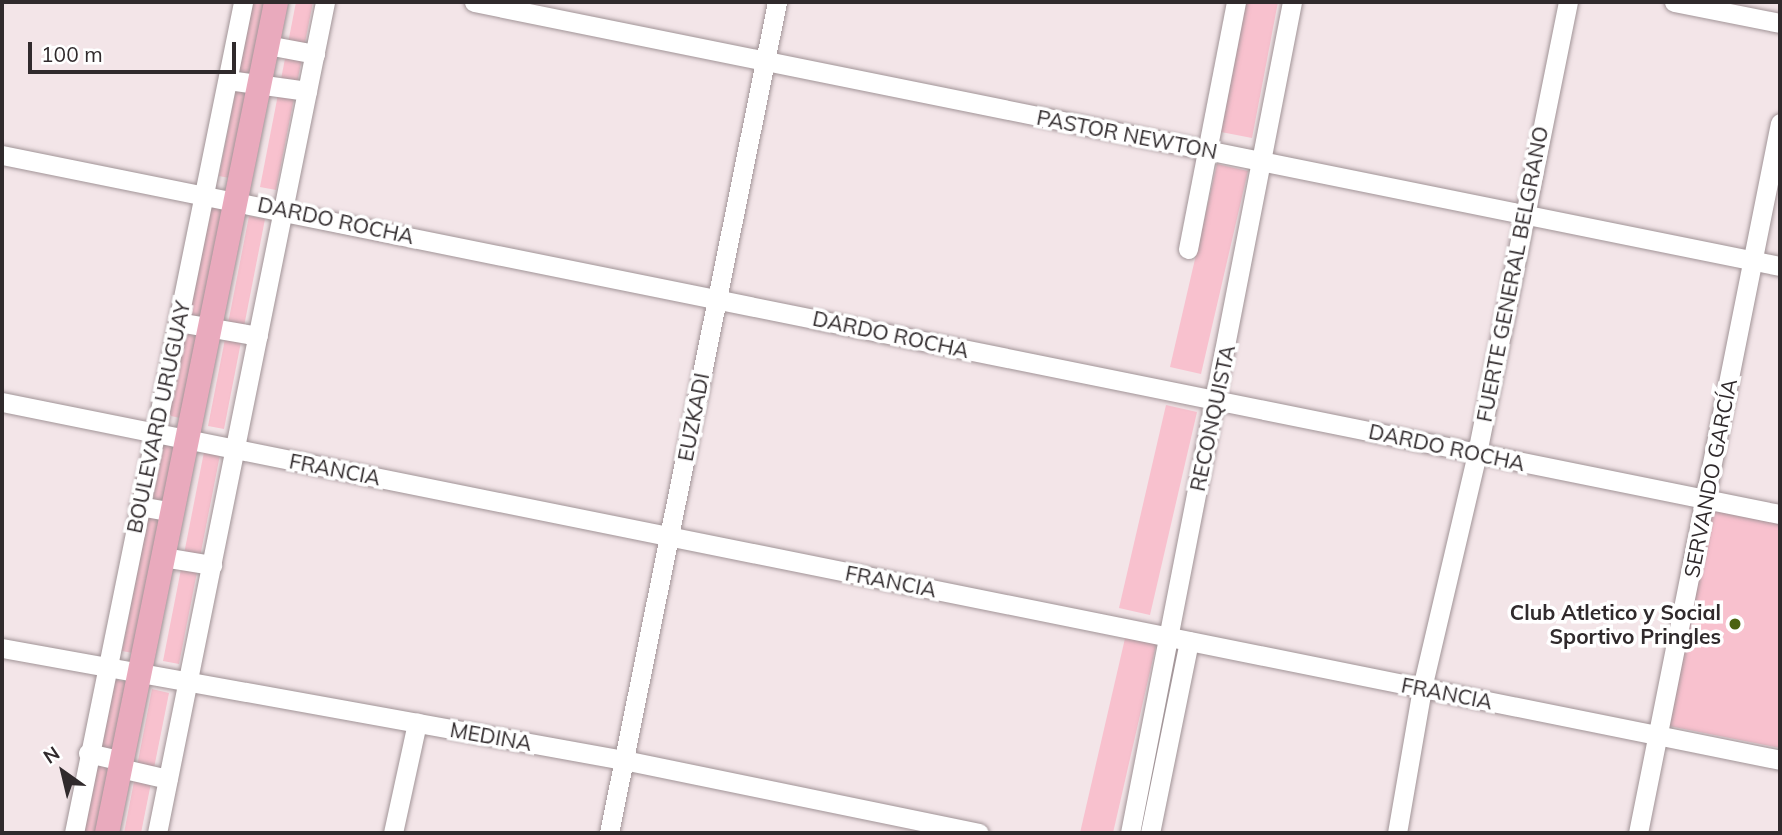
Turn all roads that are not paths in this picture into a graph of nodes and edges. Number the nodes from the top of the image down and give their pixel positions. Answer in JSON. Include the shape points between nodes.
{"nodes":[{"id":1,"x":243,"y":2,"type":"edge"},
{"id":2,"x":276,"y":2,"type":"edge"},
{"id":3,"x":325,"y":2,"type":"edge"},
{"id":4,"x":474,"y":2,"type":"edge"},
{"id":5,"x":777,"y":2,"type":"edge"},
{"id":6,"x":1236,"y":2,"type":"edge"},
{"id":7,"x":1292,"y":2,"type":"edge"},
{"id":8,"x":1568,"y":2,"type":"edge"},
{"id":9,"x":1674,"y":2,"type":"edge"},
{"id":10,"x":549,"y":9,"type":"edge"},
{"id":11,"x":1780,"y":23,"type":"edge"},
{"id":12,"x":267,"y":45,"type":"junction"},
{"id":13,"x":314,"y":54,"type":"junction"},
{"id":14,"x":765,"y":61,"type":"junction"},
{"id":15,"x":228,"y":80,"type":"junction"},
{"id":16,"x":259,"y":85,"type":"junction"},
{"id":17,"x":307,"y":91,"type":"junction"},
{"id":18,"x":1780,"y":123,"type":"edge"},
{"id":19,"x":1208,"y":150,"type":"junction"},
{"id":20,"x":2,"y":155,"type":"edge"},
{"id":21,"x":1262,"y":162,"type":"junction"},
{"id":22,"x":205,"y":194,"type":"junction"},
{"id":23,"x":236,"y":200,"type":"junction"},
{"id":24,"x":284,"y":210,"type":"junction"},
{"id":25,"x":1524,"y":215,"type":"junction"},
{"id":26,"x":195,"y":242,"type":"junction"},
{"id":27,"x":226,"y":248,"type":"junction"},
{"id":28,"x":1188,"y":249,"type":"dead end"},
{"id":29,"x":1755,"y":261,"type":"junction"},
{"id":30,"x":1780,"y":267,"type":"edge"},
{"id":31,"x":717,"y":298,"type":"junction"},
{"id":32,"x":178,"y":322,"type":"junction"},
{"id":33,"x":210,"y":327,"type":"junction"},
{"id":34,"x":258,"y":336,"type":"junction"},
{"id":35,"x":167,"y":372,"type":"junction"},
{"id":36,"x":200,"y":378,"type":"junction"},
{"id":37,"x":1216,"y":400,"type":"junction"},
{"id":38,"x":2,"y":402,"type":"edge"},
{"id":39,"x":154,"y":434,"type":"junction"},
{"id":40,"x":187,"y":440,"type":"junction"},
{"id":41,"x":235,"y":449,"type":"junction"},
{"id":42,"x":1477,"y":453,"type":"junction"},
{"id":43,"x":1705,"y":499,"type":"junction"},
{"id":44,"x":139,"y":506,"type":"junction"},
{"id":45,"x":172,"y":512,"type":"junction"},
{"id":46,"x":1780,"y":514,"type":"edge"},
{"id":47,"x":669,"y":537,"type":"junction"},
{"id":48,"x":163,"y":557,"type":"junction"},
{"id":49,"x":212,"y":565,"type":"junction"},
{"id":50,"x":1166,"y":637,"type":"junction"},
{"id":51,"x":1189,"y":641,"type":"junction"},
{"id":52,"x":2,"y":648,"type":"edge"},
{"id":53,"x":104,"y":666,"type":"junction"},
{"id":54,"x":139,"y":672,"type":"junction"},
{"id":55,"x":189,"y":682,"type":"junction"},
{"id":56,"x":1422,"y":688,"type":"junction"},
{"id":57,"x":417,"y":723,"type":"junction"},
{"id":58,"x":1659,"y":736,"type":"junction"},
{"id":59,"x":88,"y":753,"type":"junction"},
{"id":60,"x":624,"y":760,"type":"junction"},
{"id":61,"x":1780,"y":760,"type":"edge"},
{"id":62,"x":121,"y":764,"type":"junction"},
{"id":63,"x":169,"y":779,"type":"junction"},
{"id":64,"x":74,"y":833,"type":"edge"},
{"id":65,"x":110,"y":833,"type":"edge"},
{"id":66,"x":157,"y":833,"type":"edge"},
{"id":67,"x":393,"y":833,"type":"edge"},
{"id":68,"x":609,"y":833,"type":"edge"},
{"id":69,"x":979,"y":833,"type":"edge"},
{"id":70,"x":1130,"y":833,"type":"edge"},
{"id":71,"x":1150,"y":833,"type":"edge"},
{"id":72,"x":1397,"y":833,"type":"edge"},
{"id":73,"x":1638,"y":833,"type":"edge"}],
"edges":[{"from":1,"to":15,"type":"street","name":"BOULEVARD URUGUAY"},
{"from":2,"to":12,"type":"main road","name":"BOULEVARD URUGUAY"},
{"from":3,"to":13,"type":"street"},
{"from":4,"to":10,"type":"street","name":"PASTOR NEWTON"},
{"from":5,"to":14,"type":"street","name":"EUZKADI"},
{"from":6,"to":19,"type":"street"},
{"from":7,"to":21,"type":"street","name":"RECONQUISTA"},
{"from":8,"to":25,"type":"street","name":"FUERTE GENERAL BELGRANO"},
{"from":9,"to":11,"type":"street"},
{"from":10,"to":14,"type":"street","name":"PASTOR NEWTON"},
{"from":12,"to":13,"type":"street"},
{"from":12,"to":16,"type":"main road","name":"BOULEVARD URUGUAY"},
{"from":13,"to":17,"type":"street"},
{"from":14,"to":19,"type":"street","name":"PASTOR NEWTON"},
{"from":14,"to":31,"type":"street","name":"EUZKADI"},
{"from":15,"to":16,"type":"street"},
{"from":15,"to":22,"type":"street","name":"BOULEVARD URUGUAY"},
{"from":16,"to":17,"type":"street"},
{"from":16,"to":23,"type":"main road","name":"BOULEVARD URUGUAY"},
{"from":17,"to":24,"type":"street"},
{"from":18,"to":29,"type":"street","name":"SERVANDO GARCÍA"},
{"from":19,"to":21,"type":"street","name":"PASTOR NEWTON"},
{"from":19,"to":28,"type":"street"},
{"from":20,"to":22,"type":"street","name":"DARDO ROCHA"},
{"from":21,"to":25,"type":"street","name":"PASTOR NEWTON"},
{"from":21,"to":37,"type":"street","name":"RECONQUISTA"},
{"from":22,"to":23,"type":"street","name":"DARDO ROCHA"},
{"from":22,"to":26,"type":"street","name":"BOULEVARD URUGUAY"},
{"from":23,"to":24,"type":"street","name":"DARDO ROCHA"},
{"from":23,"to":27,"type":"main road","name":"BOULEVARD URUGUAY"},
{"from":24,"to":31,"type":"street","name":"DARDO ROCHA"},
{"from":24,"to":34,"type":"street"},
{"from":25,"to":29,"type":"street","name":"PASTOR NEWTON"},
{"from":25,"to":42,"type":"street","name":"FUERTE GENERAL BELGRANO"},
{"from":26,"to":27,"type":"street"},
{"from":26,"to":32,"type":"street","name":"BOULEVARD URUGUAY"},
{"from":27,"to":33,"type":"main road","name":"BOULEVARD URUGUAY"},
{"from":29,"to":30,"type":"street","name":"PASTOR NEWTON"},
{"from":29,"to":43,"type":"street","name":"SERVANDO GARCÍA"},
{"from":31,"to":37,"type":"street","name":"DARDO ROCHA"},
{"from":31,"to":47,"type":"street","name":"EUZKADI"},
{"from":32,"to":33,"type":"street"},
{"from":32,"to":35,"type":"street","name":"BOULEVARD URUGUAY"},
{"from":33,"to":34,"type":"street"},
{"from":33,"to":36,"type":"main road","name":"BOULEVARD URUGUAY"},
{"from":34,"to":41,"type":"street"},
{"from":35,"to":36,"type":"street"},
{"from":35,"to":39,"type":"street","name":"BOULEVARD URUGUAY"},
{"from":36,"to":40,"type":"main road","name":"BOULEVARD URUGUAY"},
{"from":37,"to":42,"type":"street","name":"DARDO ROCHA"},
{"from":37,"to":50,"type":"street","name":"RECONQUISTA"},
{"from":38,"to":39,"type":"street","name":"FRANCIA"},
{"from":39,"to":40,"type":"street","name":"FRANCIA"},
{"from":39,"to":44,"type":"street","name":"BOULEVARD URUGUAY"},
{"from":40,"to":41,"type":"street","name":"FRANCIA"},
{"from":40,"to":45,"type":"main road","name":"BOULEVARD URUGUAY"},
{"from":41,"to":47,"type":"street","name":"FRANCIA"},
{"from":41,"to":49,"type":"street"},
{"from":42,"to":43,"type":"street","name":"DARDO ROCHA"},
{"from":42,"to":56,"type":"street","name":"FUERTE GENERAL BELGRANO"},
{"from":43,"to":46,"type":"street","name":"DARDO ROCHA"},
{"from":43,"to":58,"type":"street","name":"SERVANDO GARCÍA"},
{"from":44,"to":45,"type":"street"},
{"from":44,"to":53,"type":"street","name":"BOULEVARD URUGUAY"},
{"from":45,"to":48,"type":"main road","name":"BOULEVARD URUGUAY"},
{"from":47,"to":50,"type":"street","name":"FRANCIA"},
{"from":47,"to":60,"type":"street","name":"EUZKADI"},
{"from":48,"to":49,"type":"street"},
{"from":48,"to":54,"type":"main road","name":"BOULEVARD URUGUAY"},
{"from":49,"to":55,"type":"street"},
{"from":50,"to":51,"type":"street","name":"FRANCIA"},
{"from":50,"to":70,"type":"street","name":"RECONQUISTA"},
{"from":51,"to":56,"type":"street","name":"FRANCIA"},
{"from":51,"to":71,"type":"street"},
{"from":52,"to":53,"type":"street","name":"MEDINA"},
{"from":53,"to":54,"type":"street","name":"MEDINA"},
{"from":53,"to":59,"type":"street","name":"BOULEVARD URUGUAY"},
{"from":54,"to":55,"type":"street","name":"MEDINA"},
{"from":54,"to":62,"type":"main road","name":"BOULEVARD URUGUAY"},
{"from":55,"to":57,"type":"street","name":"MEDINA"},
{"from":55,"to":63,"type":"street"},
{"from":56,"to":58,"type":"street","name":"FRANCIA"},
{"from":56,"to":72,"type":"street","name":"FUERTE GENERAL BELGRANO"},
{"from":57,"to":60,"type":"street","name":"MEDINA"},
{"from":57,"to":67,"type":"street"},
{"from":58,"to":61,"type":"street","name":"FRANCIA"},
{"from":58,"to":73,"type":"street","name":"SERVANDO GARCÍA"},
{"from":59,"to":62,"type":"street"},
{"from":59,"to":64,"type":"street","name":"BOULEVARD URUGUAY"},
{"from":60,"to":68,"type":"street","name":"EUZKADI"},
{"from":60,"to":69,"type":"street","name":"MEDINA"},
{"from":62,"to":63,"type":"street"},
{"from":62,"to":65,"type":"main road","name":"BOULEVARD URUGUAY"},
{"from":63,"to":66,"type":"street"}]}
